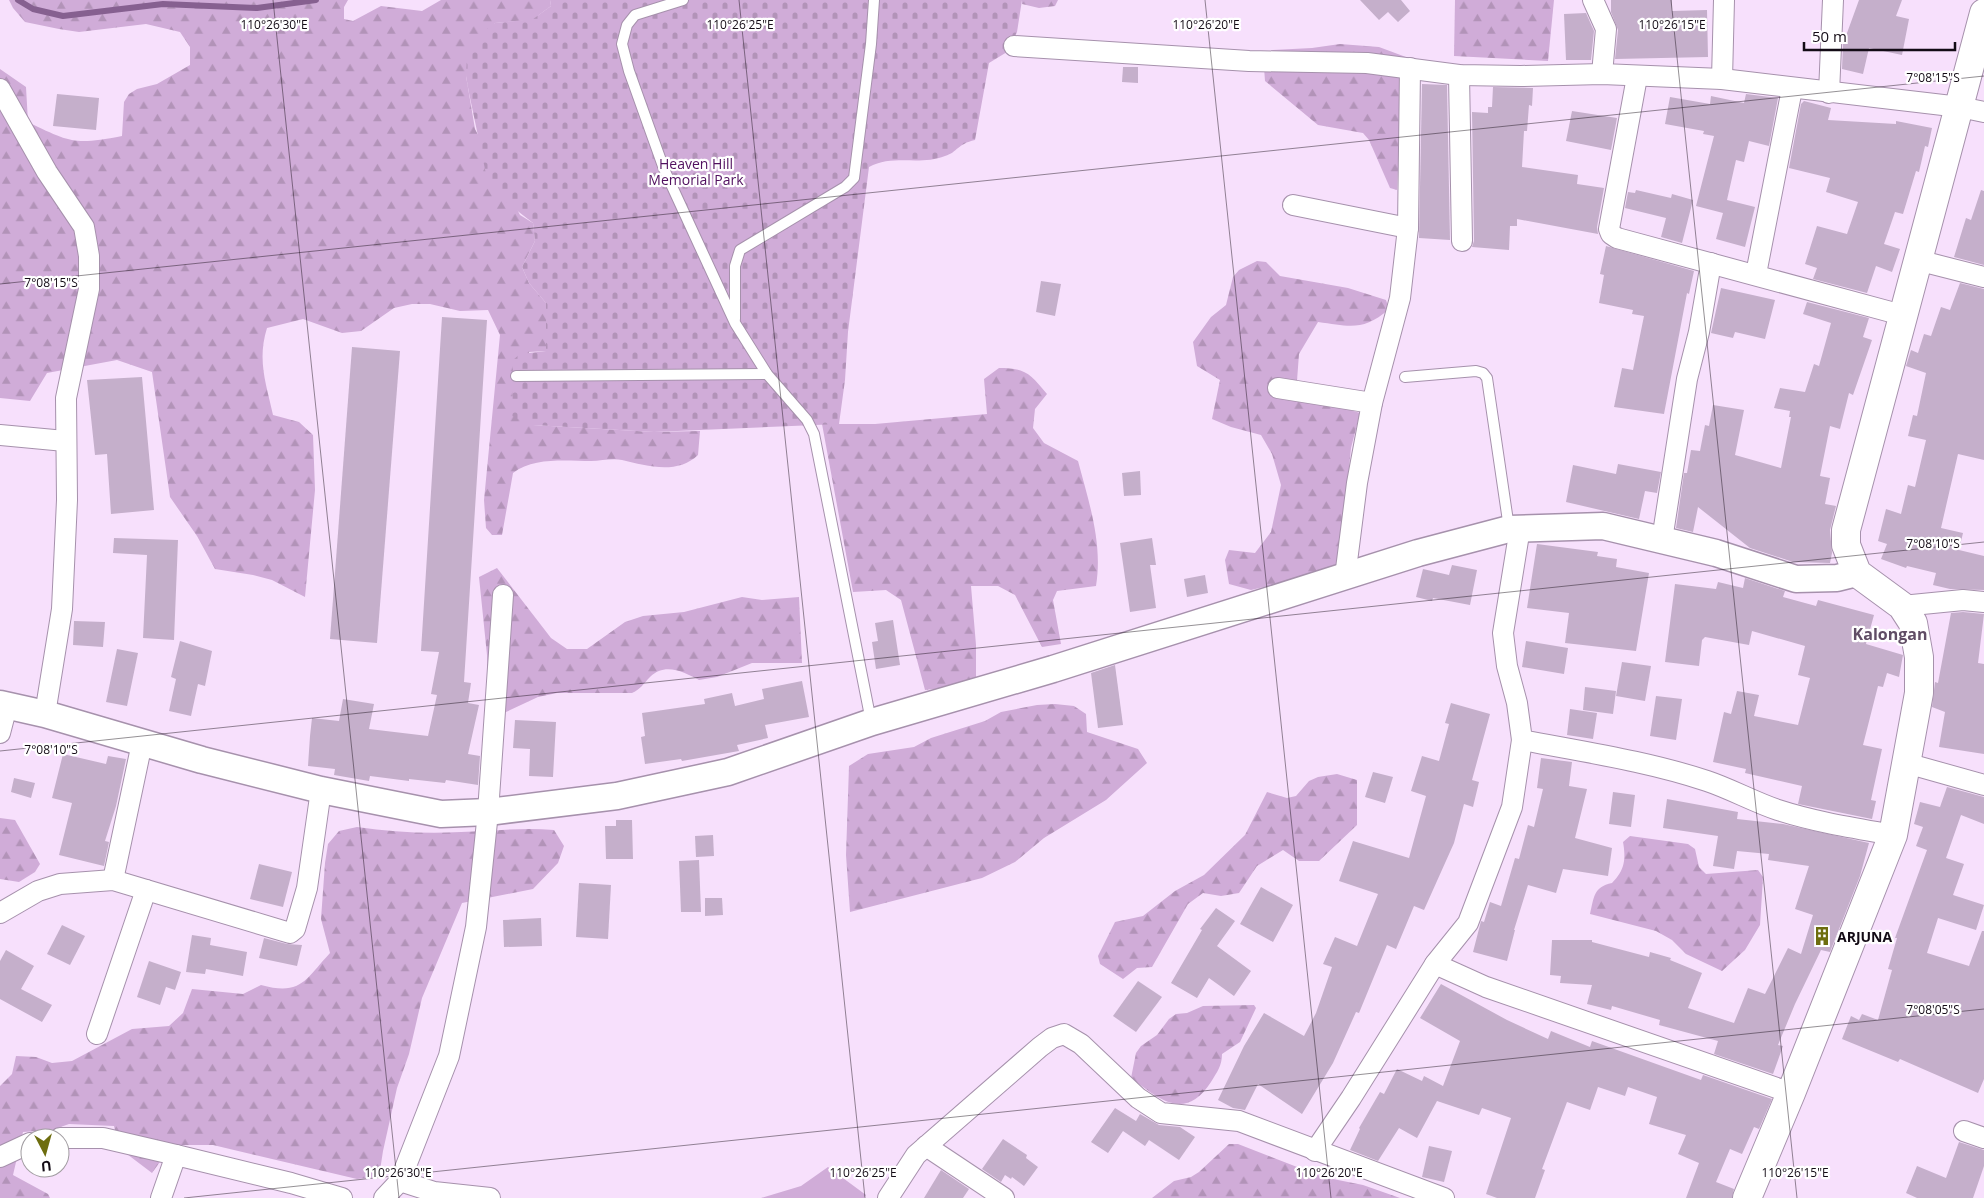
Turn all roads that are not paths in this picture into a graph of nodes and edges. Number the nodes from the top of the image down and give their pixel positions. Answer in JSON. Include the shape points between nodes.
{"nodes":[{"id":1,"x":683,"y":0,"type":"edge"},
{"id":2,"x":874,"y":0,"type":"edge"},
{"id":3,"x":1593,"y":0,"type":"edge"},
{"id":4,"x":1724,"y":0,"type":"edge"},
{"id":5,"x":1832,"y":0,"type":"edge"},
{"id":6,"x":1984,"y":13,"type":"edge"},
{"id":7,"x":1014,"y":46,"type":"dead end"},
{"id":8,"x":1410,"y":68,"type":"junction"},
{"id":9,"x":1602,"y":74,"type":"junction"},
{"id":10,"x":1459,"y":75,"type":"junction"},
{"id":11,"x":1637,"y":77,"type":"junction"},
{"id":12,"x":1722,"y":79,"type":"junction"},
{"id":13,"x":0,"y":89,"type":"edge"},
{"id":14,"x":1792,"y":89,"type":"junction"},
{"id":15,"x":1829,"y":93,"type":"junction"},
{"id":16,"x":1972,"y":110,"type":"edge"},
{"id":17,"x":1293,"y":204,"type":"dead end"},
{"id":18,"x":1408,"y":228,"type":"junction"},
{"id":19,"x":1462,"y":241,"type":"dead end"},
{"id":20,"x":1917,"y":260,"type":"junction"},
{"id":21,"x":1711,"y":263,"type":"junction"},
{"id":22,"x":1756,"y":274,"type":"junction"},
{"id":23,"x":1984,"y":277,"type":"edge"},
{"id":24,"x":1902,"y":315,"type":"junction"},
{"id":25,"x":735,"y":323,"type":"junction"},
{"id":26,"x":767,"y":374,"type":"junction"},
{"id":27,"x":516,"y":376,"type":"dead end"},
{"id":28,"x":1405,"y":377,"type":"dead end"},
{"id":29,"x":1278,"y":388,"type":"dead end"},
{"id":30,"x":1372,"y":403,"type":"junction"},
{"id":31,"x":0,"y":435,"type":"edge"},
{"id":32,"x":65,"y":442,"type":"junction"},
{"id":33,"x":1514,"y":529,"type":"junction"},
{"id":34,"x":1662,"y":540,"type":"junction"},
{"id":35,"x":1857,"y":573,"type":"junction"},
{"id":36,"x":1345,"y":577,"type":"junction"},
{"id":37,"x":503,"y":595,"type":"dead end"},
{"id":38,"x":1984,"y":602,"type":"edge"},
{"id":39,"x":1902,"y":606,"type":"junction"},
{"id":40,"x":3,"y":705,"type":"edge"},
{"id":41,"x":45,"y":714,"type":"junction"},
{"id":42,"x":872,"y":722,"type":"junction"},
{"id":43,"x":0,"y":733,"type":"edge"},
{"id":44,"x":1522,"y":740,"type":"junction"},
{"id":45,"x":142,"y":743,"type":"junction"},
{"id":46,"x":1906,"y":763,"type":"junction"},
{"id":47,"x":1984,"y":785,"type":"edge"},
{"id":48,"x":321,"y":790,"type":"junction"},
{"id":49,"x":488,"y":812,"type":"junction"},
{"id":50,"x":1893,"y":835,"type":"junction"},
{"id":51,"x":113,"y":880,"type":"junction"},
{"id":52,"x":146,"y":890,"type":"junction"},
{"id":53,"x":0,"y":913,"type":"edge"},
{"id":54,"x":1436,"y":964,"type":"junction"},
{"id":55,"x":97,"y":1034,"type":"dead end"},
{"id":56,"x":1791,"y":1093,"type":"junction"},
{"id":57,"x":1964,"y":1131,"type":"dead end"},
{"id":58,"x":70,"y":1138,"type":"edge"},
{"id":59,"x":1984,"y":1138,"type":"edge"},
{"id":60,"x":926,"y":1146,"type":"junction"},
{"id":61,"x":20,"y":1148,"type":"edge"},
{"id":62,"x":1315,"y":1151,"type":"junction"},
{"id":63,"x":176,"y":1155,"type":"junction"},
{"id":64,"x":0,"y":1157,"type":"edge"},
{"id":65,"x":400,"y":1181,"type":"junction"},
{"id":66,"x":161,"y":1198,"type":"edge"},
{"id":67,"x":342,"y":1198,"type":"edge"},
{"id":68,"x":384,"y":1198,"type":"edge"},
{"id":69,"x":490,"y":1198,"type":"edge"},
{"id":70,"x":888,"y":1198,"type":"edge"},
{"id":71,"x":1004,"y":1198,"type":"edge"},
{"id":72,"x":1444,"y":1198,"type":"edge"},
{"id":73,"x":1747,"y":1198,"type":"edge"}],
"edges":[{"from":1,"to":25,"type":"lane","via":[[635,14],[627,25],[622,44],[664,169]]},
{"from":2,"to":25,"type":"lane","via":[[854,178],[845,187],[740,250],[735,266]]},
{"from":3,"to":9,"type":"street","via":[[1606,29]]},
{"from":4,"to":12,"type":"street"},
{"from":5,"to":15,"type":"street"},
{"from":6,"to":16,"type":"main road"},
{"from":7,"to":8,"type":"street","via":[[1249,61],[1367,63]]},
{"from":8,"to":10,"type":"street"},
{"from":8,"to":18,"type":"street"},
{"from":9,"to":10,"type":"street"},
{"from":9,"to":11,"type":"street"},
{"from":10,"to":19,"type":"street"},
{"from":11,"to":12,"type":"street"},
{"from":11,"to":21,"type":"street","via":[[1609,229],[1617,238]]},
{"from":12,"to":14,"type":"street"},
{"from":13,"to":32,"type":"street","via":[[42,165],[84,227],[89,256],[89,289],[66,398]]},
{"from":14,"to":15,"type":"street"},
{"from":14,"to":22,"type":"street"},
{"from":15,"to":16,"type":"street"},
{"from":16,"to":20,"type":"main road"},
{"from":17,"to":18,"type":"street"},
{"from":18,"to":30,"type":"street","via":[[1400,298]]},
{"from":20,"to":23,"type":"street"},
{"from":20,"to":24,"type":"main road"},
{"from":21,"to":22,"type":"street"},
{"from":21,"to":34,"type":"street","via":[[1687,380]]},
{"from":22,"to":24,"type":"street"},
{"from":24,"to":35,"type":"main road","via":[[1846,530],[1846,545]]},
{"from":25,"to":26,"type":"lane"},
{"from":26,"to":27,"type":"lane"},
{"from":26,"to":42,"type":"lane","via":[[807,420],[814,434]]},
{"from":28,"to":33,"type":"lane","via":[[1476,371],[1487,378]]},
{"from":29,"to":30,"type":"street"},
{"from":30,"to":36,"type":"street","via":[[1357,483]]},
{"from":31,"to":32,"type":"street"},
{"from":32,"to":41,"type":"street","via":[[67,500],[62,609]]},
{"from":33,"to":34,"type":"street","via":[[1603,526]]},
{"from":33,"to":36,"type":"street"},
{"from":33,"to":44,"type":"street","via":[[1503,632]]},
{"from":34,"to":35,"type":"street","via":[[1796,578],[1837,578]]},
{"from":35,"to":39,"type":"main road"},
{"from":36,"to":42,"type":"street"},
{"from":37,"to":49,"type":"street"},
{"from":38,"to":39,"type":"street","via":[[1962,600]]},
{"from":39,"to":46,"type":"main road","via":[[1913,623],[1919,657],[1919,693]]},
{"from":40,"to":41,"type":"street"},
{"from":40,"to":43,"type":"street"},
{"from":41,"to":45,"type":"street"},
{"from":42,"to":49,"type":"street","via":[[728,772],[617,796]]},
{"from":44,"to":50,"type":"street","via":[[1666,769],[1817,821]]},
{"from":44,"to":54,"type":"street","via":[[1512,807],[1468,923]]},
{"from":45,"to":48,"type":"street"},
{"from":45,"to":51,"type":"street"},
{"from":46,"to":47,"type":"street"},
{"from":46,"to":50,"type":"main road"},
{"from":48,"to":49,"type":"street","via":[[441,814]]},
{"from":48,"to":52,"type":"street","via":[[307,888],[295,929],[290,933]]},
{"from":49,"to":65,"type":"street","via":[[476,927],[449,1056]]},
{"from":50,"to":56,"type":"main road"},
{"from":51,"to":52,"type":"street"},
{"from":51,"to":53,"type":"street","via":[[60,884],[38,891]]},
{"from":52,"to":55,"type":"street"},
{"from":54,"to":56,"type":"street","via":[[1486,987]]},
{"from":54,"to":62,"type":"street"},
{"from":56,"to":73,"type":"main road"},
{"from":57,"to":59,"type":"street"},
{"from":58,"to":63,"type":"street","via":[[103,1138]]},
{"from":60,"to":62,"type":"street","via":[[1040,1047],[1064,1034],[1081,1044],[1138,1098],[1161,1113],[1239,1121]]},
{"from":60,"to":70,"type":"street","via":[[916,1155]]},
{"from":60,"to":71,"type":"street"},
{"from":61,"to":64,"type":"street"},
{"from":62,"to":72,"type":"street"},
{"from":63,"to":66,"type":"street"},
{"from":63,"to":67,"type":"street"},
{"from":65,"to":68,"type":"street"},
{"from":65,"to":69,"type":"street","via":[[434,1192]]}]}
